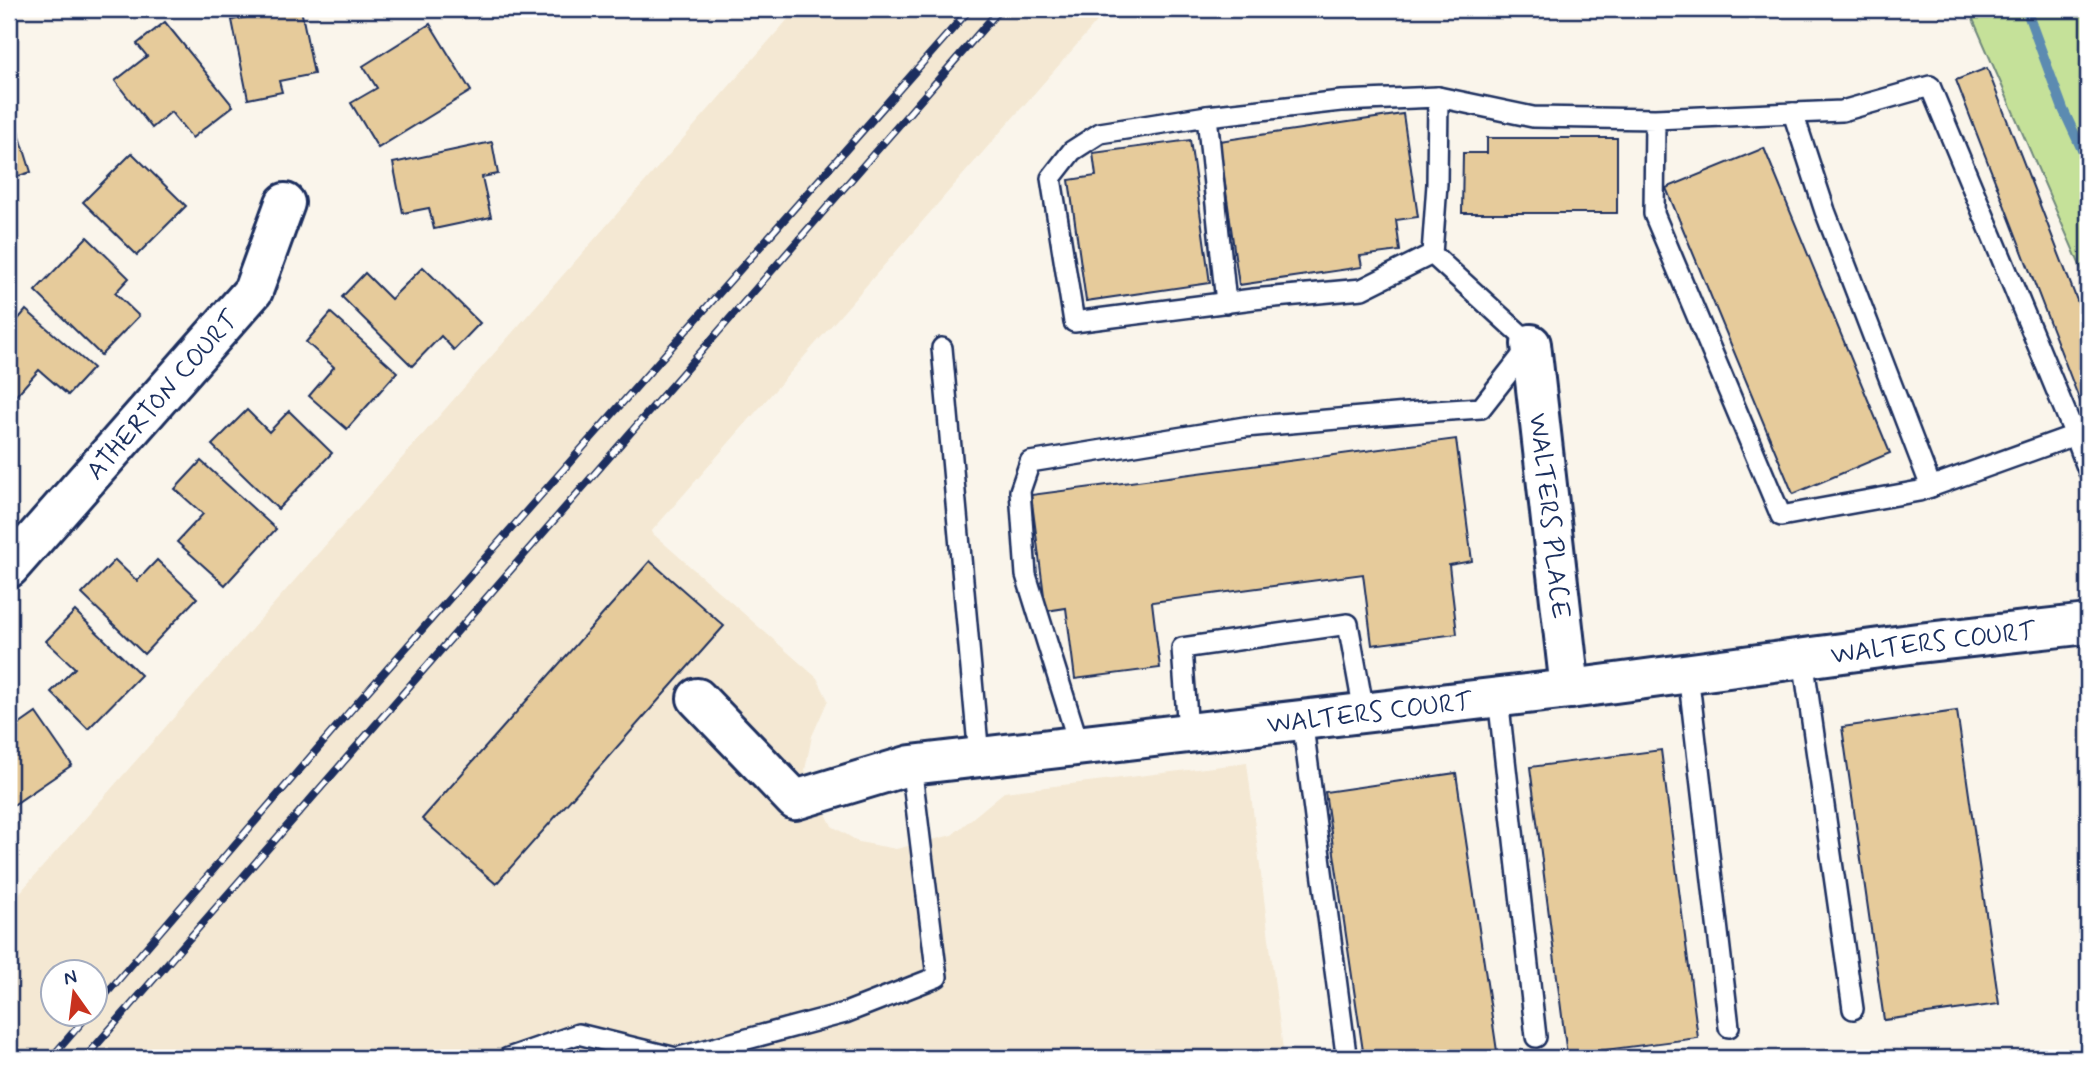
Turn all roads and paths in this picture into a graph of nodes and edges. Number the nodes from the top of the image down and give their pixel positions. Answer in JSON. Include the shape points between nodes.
{"nodes":[{"id":1,"x":1438,"y":97,"type":"junction"},
{"id":2,"x":1793,"y":113,"type":"junction"},
{"id":3,"x":1207,"y":116,"type":"junction"},
{"id":4,"x":1656,"y":119,"type":"junction"},
{"id":5,"x":285,"y":203,"type":"dead end"},
{"id":6,"x":1432,"y":254,"type":"junction"},
{"id":7,"x":1226,"y":303,"type":"junction"},
{"id":8,"x":1531,"y":344,"type":"junction"},
{"id":9,"x":942,"y":348,"type":"dead end"},
{"id":10,"x":2075,"y":435,"type":"junction"},
{"id":11,"x":2088,"y":470,"type":"edge"},
{"id":12,"x":1931,"y":487,"type":"junction"},
{"id":13,"x":9,"y":568,"type":"edge"},
{"id":14,"x":2088,"y":624,"type":"edge"},
{"id":15,"x":1803,"y":658,"type":"junction"},
{"id":16,"x":1688,"y":673,"type":"junction"},
{"id":17,"x":1570,"y":689,"type":"junction"},
{"id":18,"x":1497,"y":697,"type":"junction"},
{"id":19,"x":696,"y":698,"type":"dead end"},
{"id":20,"x":1364,"y":712,"type":"junction"},
{"id":21,"x":1301,"y":719,"type":"junction"},
{"id":22,"x":1188,"y":732,"type":"junction"},
{"id":23,"x":1079,"y":745,"type":"junction"},
{"id":24,"x":979,"y":757,"type":"junction"},
{"id":25,"x":911,"y":765,"type":"junction"},
{"id":26,"x":1853,"y":1009,"type":"dead end"},
{"id":27,"x":1729,"y":1027,"type":"dead end"},
{"id":28,"x":1536,"y":1037,"type":"dead end"},
{"id":29,"x":1346,"y":1054,"type":"dead end"},
{"id":30,"x":508,"y":1058,"type":"edge"}],
"edges":[{"from":1,"to":3,"type":"lane","via":[[1341,101]]},
{"from":1,"to":4,"type":"lane","via":[[1533,117]]},
{"from":1,"to":6,"type":"lane"},
{"from":2,"to":4,"type":"lane"},
{"from":2,"to":10,"type":"lane","via":[[1842,111],[1930,86]]},
{"from":2,"to":12,"type":"lane","via":[[1825,211]]},
{"from":3,"to":7,"type":"lane"},
{"from":3,"to":7,"type":"lane","via":[[1100,133],[1072,151],[1051,178],[1074,322]]},
{"from":4,"to":12,"type":"lane","via":[[1654,214],[1781,516]]},
{"from":5,"to":13,"type":"street","name":"ATHERTON COURT","via":[[253,291]]},
{"from":6,"to":7,"type":"lane","via":[[1362,289]]},
{"from":6,"to":8,"type":"lane"},
{"from":8,"to":17,"type":"street","name":"WALTERS PLACE"},
{"from":8,"to":23,"type":"lane","via":[[1481,408],[1245,427],[1030,462],[1020,491],[1026,575]]},
{"from":9,"to":24,"type":"lane"},
{"from":10,"to":11,"type":"lane"},
{"from":10,"to":12,"type":"lane"},
{"from":14,"to":15,"type":"street","name":"WALTERS COURT"},
{"from":15,"to":16,"type":"street","name":"WALTERS COURT"},
{"from":15,"to":26,"type":"lane"},
{"from":16,"to":17,"type":"street","name":"WALTERS COURT"},
{"from":16,"to":27,"type":"lane"},
{"from":17,"to":18,"type":"street","name":"WALTERS COURT"},
{"from":18,"to":20,"type":"street","name":"WALTERS COURT"},
{"from":18,"to":28,"type":"lane"},
{"from":19,"to":25,"type":"street","name":"WALTERS COURT","via":[[795,800]]},
{"from":20,"to":21,"type":"street","name":"WALTERS COURT"},
{"from":20,"to":22,"type":"lane","via":[[1348,624],[1182,648]]},
{"from":21,"to":22,"type":"street","name":"WALTERS COURT"},
{"from":21,"to":29,"type":"lane"},
{"from":22,"to":23,"type":"street","name":"WALTERS COURT"},
{"from":23,"to":24,"type":"street","name":"WALTERS COURT"},
{"from":24,"to":25,"type":"street","name":"WALTERS COURT"},
{"from":25,"to":30,"type":"lane","via":[[937,977],[845,1013],[676,1058],[578,1034]]}]}
